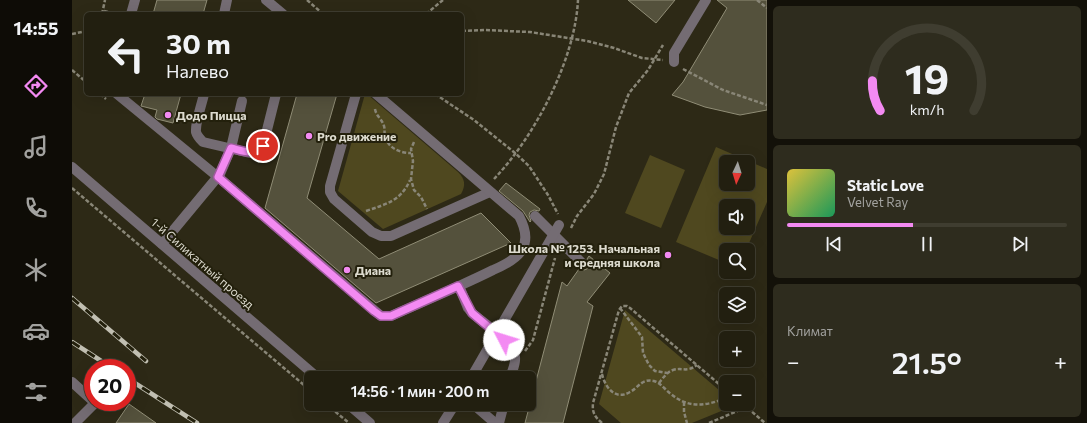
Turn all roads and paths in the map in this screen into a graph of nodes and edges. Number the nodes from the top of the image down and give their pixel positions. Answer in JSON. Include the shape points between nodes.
{"nodes":[{"id":1,"x":105,"y":0,"type":"edge"},
{"id":2,"x":135,"y":0,"type":"edge"},
{"id":3,"x":227,"y":0,"type":"edge"},
{"id":4,"x":266,"y":0,"type":"edge"},
{"id":5,"x":307,"y":0,"type":"edge"},
{"id":6,"x":443,"y":0,"type":"edge"},
{"id":7,"x":578,"y":0,"type":"edge"},
{"id":8,"x":706,"y":0,"type":"edge"},
{"id":9,"x":758,"y":0,"type":"edge"},
{"id":10,"x":767,"y":8,"type":"edge"},
{"id":11,"x":103,"y":12,"type":"edge"},
{"id":12,"x":132,"y":12,"type":"edge"},
{"id":13,"x":224,"y":12,"type":"edge"},
{"id":14,"x":281,"y":12,"type":"edge"},
{"id":15,"x":321,"y":12,"type":"edge"},
{"id":16,"x":428,"y":12,"type":"edge"},
{"id":17,"x":84,"y":31,"type":"edge"},
{"id":18,"x":464,"y":31,"type":"edge"},
{"id":19,"x":72,"y":34,"type":"edge"},
{"id":20,"x":572,"y":39,"type":"junction"},
{"id":21,"x":666,"y":40,"type":"dead end"},
{"id":22,"x":654,"y":60,"type":"junction"},
{"id":23,"x":674,"y":60,"type":"joint"},
{"id":24,"x":72,"y":70,"type":"edge"},
{"id":25,"x":689,"y":72,"type":"dead end"},
{"id":26,"x":84,"y":80,"type":"edge"},
{"id":27,"x":119,"y":96,"type":"edge"},
{"id":28,"x":204,"y":96,"type":"edge"},
{"id":29,"x":276,"y":96,"type":"edge"},
{"id":30,"x":355,"y":96,"type":"edge"},
{"id":31,"x":376,"y":96,"type":"edge"},
{"id":32,"x":378,"y":96,"type":"edge"},
{"id":33,"x":437,"y":96,"type":"edge"},
{"id":34,"x":242,"y":101,"type":"dead end"},
{"id":35,"x":767,"y":105,"type":"edge"},
{"id":36,"x":421,"y":133,"type":"junction"},
{"id":37,"x":231,"y":148,"type":"junction"},
{"id":38,"x":411,"y":153,"type":"junction"},
{"id":39,"x":515,"y":153,"type":"junction"},
{"id":40,"x":72,"y":167,"type":"edge"},
{"id":41,"x":218,"y":177,"type":"junction"},
{"id":42,"x":410,"y":179,"type":"junction"},
{"id":43,"x":72,"y":188,"type":"edge"},
{"id":44,"x":488,"y":190,"type":"junction"},
{"id":45,"x":353,"y":215,"type":"junction"},
{"id":46,"x":535,"y":216,"type":"dead end"},
{"id":47,"x":432,"y":218,"type":"junction"},
{"id":48,"x":570,"y":218,"type":"dead end"},
{"id":49,"x":562,"y":221,"type":"joint"},
{"id":50,"x":576,"y":221,"type":"junction"},
{"id":51,"x":557,"y":238,"type":"junction"},
{"id":52,"x":162,"y":244,"type":"junction"},
{"id":53,"x":583,"y":264,"type":"dead end"},
{"id":54,"x":458,"y":286,"type":"junction"},
{"id":55,"x":620,"y":308,"type":"junction"},
{"id":56,"x":496,"y":334,"type":"junction"},
{"id":57,"x":515,"y":361,"type":"junction"},
{"id":58,"x":698,"y":365,"type":"junction"},
{"id":59,"x":310,"y":371,"type":"edge"},
{"id":60,"x":475,"y":371,"type":"edge"},
{"id":61,"x":512,"y":371,"type":"edge"},
{"id":62,"x":602,"y":372,"type":"junction"},
{"id":63,"x":667,"y":373,"type":"junction"},
{"id":64,"x":72,"y":382,"type":"edge"},
{"id":65,"x":659,"y":383,"type":"junction"},
{"id":66,"x":719,"y":384,"type":"edge"},
{"id":67,"x":304,"y":385,"type":"edge"},
{"id":68,"x":84,"y":393,"type":"edge"},
{"id":69,"x":719,"y":401,"type":"edge"},
{"id":70,"x":684,"y":402,"type":"junction"},
{"id":71,"x":87,"y":411,"type":"edge"},
{"id":72,"x":334,"y":411,"type":"edge"},
{"id":73,"x":356,"y":411,"type":"edge"},
{"id":74,"x":450,"y":411,"type":"edge"},
{"id":75,"x":480,"y":411,"type":"edge"},
{"id":76,"x":502,"y":411,"type":"edge"},
{"id":77,"x":738,"y":411,"type":"edge"},
{"id":78,"x":752,"y":411,"type":"edge"},
{"id":79,"x":75,"y":423,"type":"edge"},
{"id":80,"x":349,"y":423,"type":"edge"},
{"id":81,"x":370,"y":423,"type":"edge"},
{"id":82,"x":442,"y":423,"type":"edge"},
{"id":83,"x":495,"y":423,"type":"edge"},
{"id":84,"x":499,"y":423,"type":"edge"},
{"id":85,"x":602,"y":423,"type":"edge"},
{"id":86,"x":687,"y":423,"type":"edge"},
{"id":87,"x":709,"y":423,"type":"edge"},
{"id":88,"x":765,"y":423,"type":"edge"}],
"edges":[{"from":1,"to":11,"type":"path"},
{"from":2,"to":12,"type":"street"},
{"from":3,"to":13,"type":"street"},
{"from":4,"to":14,"type":"street"},
{"from":5,"to":15,"type":"path"},
{"from":6,"to":16,"type":"path"},
{"from":7,"to":20,"type":"path","via":[[578,14]]},
{"from":8,"to":23,"type":"street","via":[[674,53]]},
{"from":9,"to":10,"type":"path"},
{"from":17,"to":19,"type":"path"},
{"from":18,"to":20,"type":"path","via":[[530,32]]},
{"from":20,"to":22,"type":"path"},
{"from":20,"to":39,"type":"path","via":[[551,96]]},
{"from":21,"to":22,"type":"path"},
{"from":22,"to":23,"type":"path"},
{"from":22,"to":50,"type":"path","via":[[629,93],[616,127],[604,174]]},
{"from":24,"to":26,"type":"path"},
{"from":25,"to":35,"type":"path","via":[[723,90]]},
{"from":27,"to":41,"type":"street"},
{"from":28,"to":37,"type":"street","via":[[196,132],[199,138],[203,142]]},
{"from":29,"to":37,"type":"street","via":[[263,146],[250,153]]},
{"from":30,"to":45,"type":"street","via":[[330,186],[334,199]]},
{"from":31,"to":38,"type":"path","via":[[376,114],[384,125],[388,143],[398,151]]},
{"from":32,"to":36,"type":"street"},
{"from":33,"to":39,"type":"path","via":[[474,120]]},
{"from":34,"to":37,"type":"street"},
{"from":36,"to":38,"type":"path","via":[[412,145]]},
{"from":36,"to":44,"type":"street"},
{"from":37,"to":41,"type":"street"},
{"from":38,"to":42,"type":"path","via":[[413,161]]},
{"from":39,"to":44,"type":"path"},
{"from":39,"to":49,"type":"path","via":[[529,166]]},
{"from":40,"to":52,"type":"street","name":"1-й Силикатный проезд"},
{"from":41,"to":52,"type":"street"},
{"from":41,"to":54,"type":"street","via":[[381,316],[391,316]]},
{"from":42,"to":45,"type":"path","via":[[407,187],[397,198],[382,206]]},
{"from":42,"to":47,"type":"path"},
{"from":43,"to":67,"type":"path"},
{"from":44,"to":47,"type":"street"},
{"from":44,"to":54,"type":"street","via":[[519,216],[526,235],[525,243],[517,258],[508,264]]},
{"from":45,"to":47,"type":"street","via":[[372,232],[386,237]]},
{"from":46,"to":51,"type":"street"},
{"from":48,"to":50,"type":"path"},
{"from":49,"to":51,"type":"street"},
{"from":50,"to":51,"type":"path","via":[[574,226]]},
{"from":51,"to":53,"type":"street"},
{"from":51,"to":56,"type":"street"},
{"from":51,"to":57,"type":"path","via":[[533,340]]},
{"from":52,"to":59,"type":"street","name":"1-й Силикатный проезд"},
{"from":54,"to":56,"type":"street","via":[[472,313]]},
{"from":55,"to":58,"type":"path","via":[[630,308]]},
{"from":55,"to":62,"type":"path"},
{"from":55,"to":63,"type":"path","via":[[642,337],[643,353],[648,365],[655,371]]},
{"from":56,"to":57,"type":"street","via":[[511,346]]},
{"from":56,"to":60,"type":"street"},
{"from":57,"to":61,"type":"street"},
{"from":58,"to":63,"type":"path","via":[[690,370]]},
{"from":58,"to":66,"type":"path"},
{"from":62,"to":65,"type":"path","via":[[606,387],[620,395],[632,391],[641,382],[649,380]]},
{"from":62,"to":85,"type":"path","via":[[592,409]]},
{"from":63,"to":65,"type":"path"},
{"from":64,"to":68,"type":"street"},
{"from":65,"to":70,"type":"path"},
{"from":69,"to":70,"type":"path","via":[[690,405]]},
{"from":70,"to":86,"type":"path"},
{"from":71,"to":79,"type":"street"},
{"from":72,"to":80,"type":"path"},
{"from":73,"to":81,"type":"street"},
{"from":74,"to":82,"type":"street"},
{"from":75,"to":83,"type":"street"},
{"from":76,"to":84,"type":"street"},
{"from":77,"to":87,"type":"path"},
{"from":78,"to":88,"type":"path"}]}
